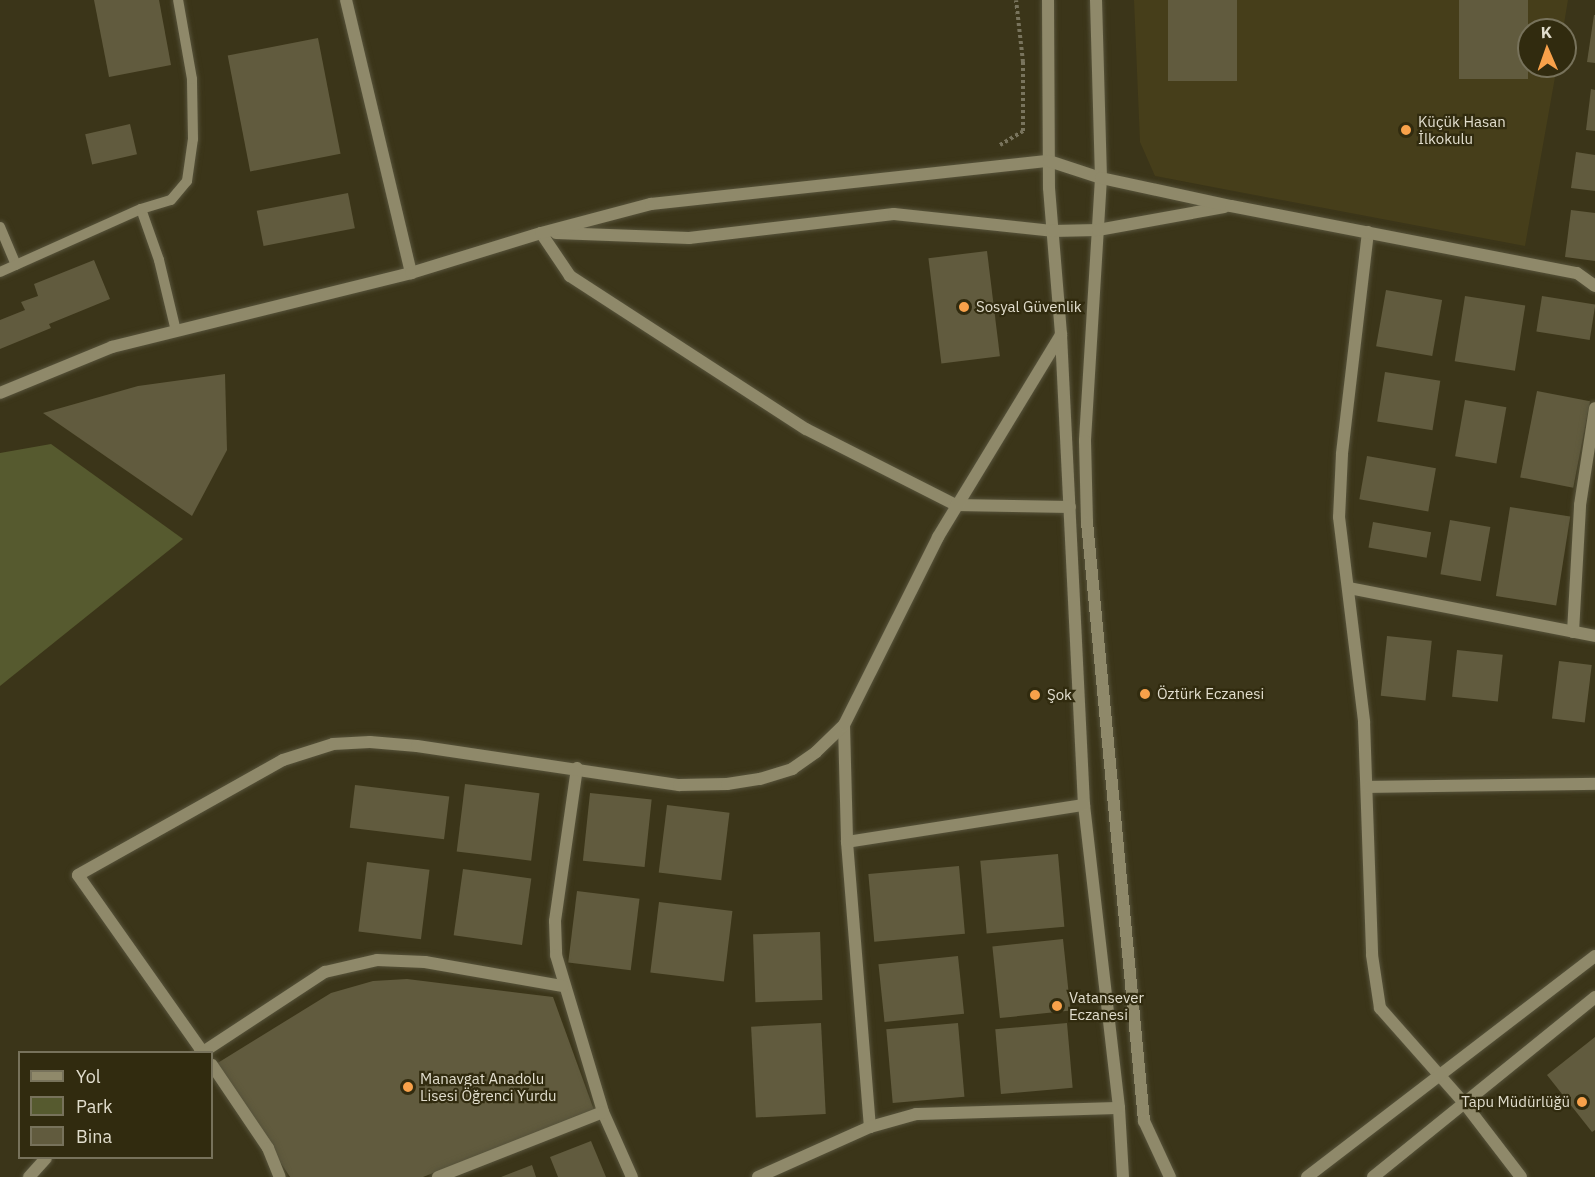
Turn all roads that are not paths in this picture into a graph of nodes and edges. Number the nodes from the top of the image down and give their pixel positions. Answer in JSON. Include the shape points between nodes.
{"nodes":[{"id":1,"x":178,"y":0,"type":"edge"},
{"id":2,"x":346,"y":0,"type":"edge"},
{"id":3,"x":1048,"y":0,"type":"edge"},
{"id":4,"x":1096,"y":0,"type":"edge"},
{"id":5,"x":1049,"y":161,"type":"junction"},
{"id":6,"x":1101,"y":178,"type":"junction"},
{"id":7,"x":1231,"y":206,"type":"junction"},
{"id":8,"x":141,"y":209,"type":"junction"},
{"id":9,"x":0,"y":227,"type":"edge"},
{"id":10,"x":1098,"y":230,"type":"junction"},
{"id":11,"x":1052,"y":231,"type":"junction"},
{"id":12,"x":1368,"y":232,"type":"junction"},
{"id":13,"x":541,"y":233,"type":"junction"},
{"id":14,"x":16,"y":266,"type":"junction"},
{"id":15,"x":0,"y":272,"type":"edge"},
{"id":16,"x":411,"y":273,"type":"junction"},
{"id":17,"x":1595,"y":286,"type":"edge"},
{"id":18,"x":176,"y":331,"type":"junction"},
{"id":19,"x":1061,"y":335,"type":"junction"},
{"id":20,"x":0,"y":393,"type":"edge"},
{"id":21,"x":1595,"y":408,"type":"edge"},
{"id":22,"x":956,"y":505,"type":"junction"},
{"id":23,"x":1070,"y":507,"type":"junction"},
{"id":24,"x":1349,"y":588,"type":"junction"},
{"id":25,"x":1573,"y":632,"type":"junction"},
{"id":26,"x":1595,"y":636,"type":"edge"},
{"id":27,"x":844,"y":725,"type":"junction"},
{"id":28,"x":577,"y":768,"type":"junction"},
{"id":29,"x":1595,"y":784,"type":"edge"},
{"id":30,"x":1368,"y":787,"type":"junction"},
{"id":31,"x":1084,"y":805,"type":"junction"},
{"id":32,"x":847,"y":842,"type":"junction"},
{"id":33,"x":1595,"y":956,"type":"edge"},
{"id":34,"x":563,"y":986,"type":"junction"},
{"id":35,"x":1595,"y":997,"type":"edge"},
{"id":36,"x":201,"y":1051,"type":"edge"},
{"id":37,"x":204,"y":1051,"type":"edge"},
{"id":38,"x":213,"y":1066,"type":"edge"},
{"id":39,"x":1439,"y":1077,"type":"junction"},
{"id":40,"x":1465,"y":1104,"type":"junction"},
{"id":41,"x":1119,"y":1108,"type":"junction"},
{"id":42,"x":603,"y":1112,"type":"junction"},
{"id":43,"x":870,"y":1127,"type":"junction"},
{"id":44,"x":45,"y":1159,"type":"edge"},
{"id":45,"x":29,"y":1177,"type":"edge"},
{"id":46,"x":280,"y":1177,"type":"edge"},
{"id":47,"x":438,"y":1177,"type":"edge"},
{"id":48,"x":632,"y":1177,"type":"edge"},
{"id":49,"x":758,"y":1177,"type":"edge"},
{"id":50,"x":1123,"y":1177,"type":"edge"},
{"id":51,"x":1170,"y":1177,"type":"edge"},
{"id":52,"x":1307,"y":1177,"type":"edge"},
{"id":53,"x":1373,"y":1177,"type":"edge"},
{"id":54,"x":1521,"y":1177,"type":"edge"}],
"edges":[{"from":1,"to":8,"type":"lane","via":[[192,79],[193,139],[187,182],[171,200]]},
{"from":2,"to":16,"type":"street"},
{"from":3,"to":5,"type":"street"},
{"from":4,"to":6,"type":"street"},
{"from":5,"to":6,"type":"street"},
{"from":5,"to":11,"type":"street"},
{"from":5,"to":13,"type":"street","via":[[651,204]]},
{"from":6,"to":7,"type":"street"},
{"from":6,"to":10,"type":"street"},
{"from":7,"to":10,"type":"street"},
{"from":7,"to":12,"type":"street"},
{"from":8,"to":14,"type":"lane"},
{"from":8,"to":18,"type":"lane","via":[[159,260]]},
{"from":9,"to":14,"type":"lane"},
{"from":10,"to":11,"type":"street"},
{"from":10,"to":51,"type":"street","via":[[1085,441],[1087,522],[1144,1121]]},
{"from":11,"to":13,"type":"street","via":[[894,214],[689,238]]},
{"from":11,"to":19,"type":"street"},
{"from":12,"to":17,"type":"street","via":[[1577,273]]},
{"from":12,"to":24,"type":"street","via":[[1342,454],[1339,517]]},
{"from":13,"to":16,"type":"street"},
{"from":13,"to":22,"type":"street","via":[[570,276],[806,429]]},
{"from":14,"to":15,"type":"lane"},
{"from":16,"to":18,"type":"street"},
{"from":18,"to":20,"type":"street","via":[[112,347]]},
{"from":19,"to":22,"type":"street"},
{"from":19,"to":23,"type":"street"},
{"from":21,"to":25,"type":"street","via":[[1580,505]]},
{"from":22,"to":23,"type":"street"},
{"from":22,"to":27,"type":"street"},
{"from":23,"to":31,"type":"street"},
{"from":24,"to":25,"type":"street"},
{"from":24,"to":30,"type":"street"},
{"from":25,"to":26,"type":"street"},
{"from":27,"to":28,"type":"street","via":[[792,769],[760,779],[679,785]]},
{"from":27,"to":32,"type":"street"},
{"from":28,"to":34,"type":"street","via":[[555,921],[556,955]]},
{"from":28,"to":36,"type":"street","via":[[417,746],[333,744],[283,760],[78,875]]},
{"from":29,"to":30,"type":"street"},
{"from":30,"to":39,"type":"street","via":[[1372,955],[1380,1008]]},
{"from":31,"to":32,"type":"street"},
{"from":31,"to":41,"type":"street"},
{"from":32,"to":43,"type":"street"},
{"from":33,"to":39,"type":"street"},
{"from":34,"to":37,"type":"street","via":[[425,962],[377,960],[325,972]]},
{"from":34,"to":42,"type":"street"},
{"from":35,"to":40,"type":"street"},
{"from":38,"to":46,"type":"street","via":[[268,1148]]},
{"from":39,"to":40,"type":"street"},
{"from":39,"to":52,"type":"street"},
{"from":40,"to":53,"type":"street"},
{"from":40,"to":54,"type":"street"},
{"from":41,"to":43,"type":"street","via":[[948,1111],[916,1114]]},
{"from":41,"to":50,"type":"street"},
{"from":42,"to":47,"type":"street"},
{"from":42,"to":48,"type":"street"},
{"from":43,"to":49,"type":"street"},
{"from":44,"to":45,"type":"street"}]}
